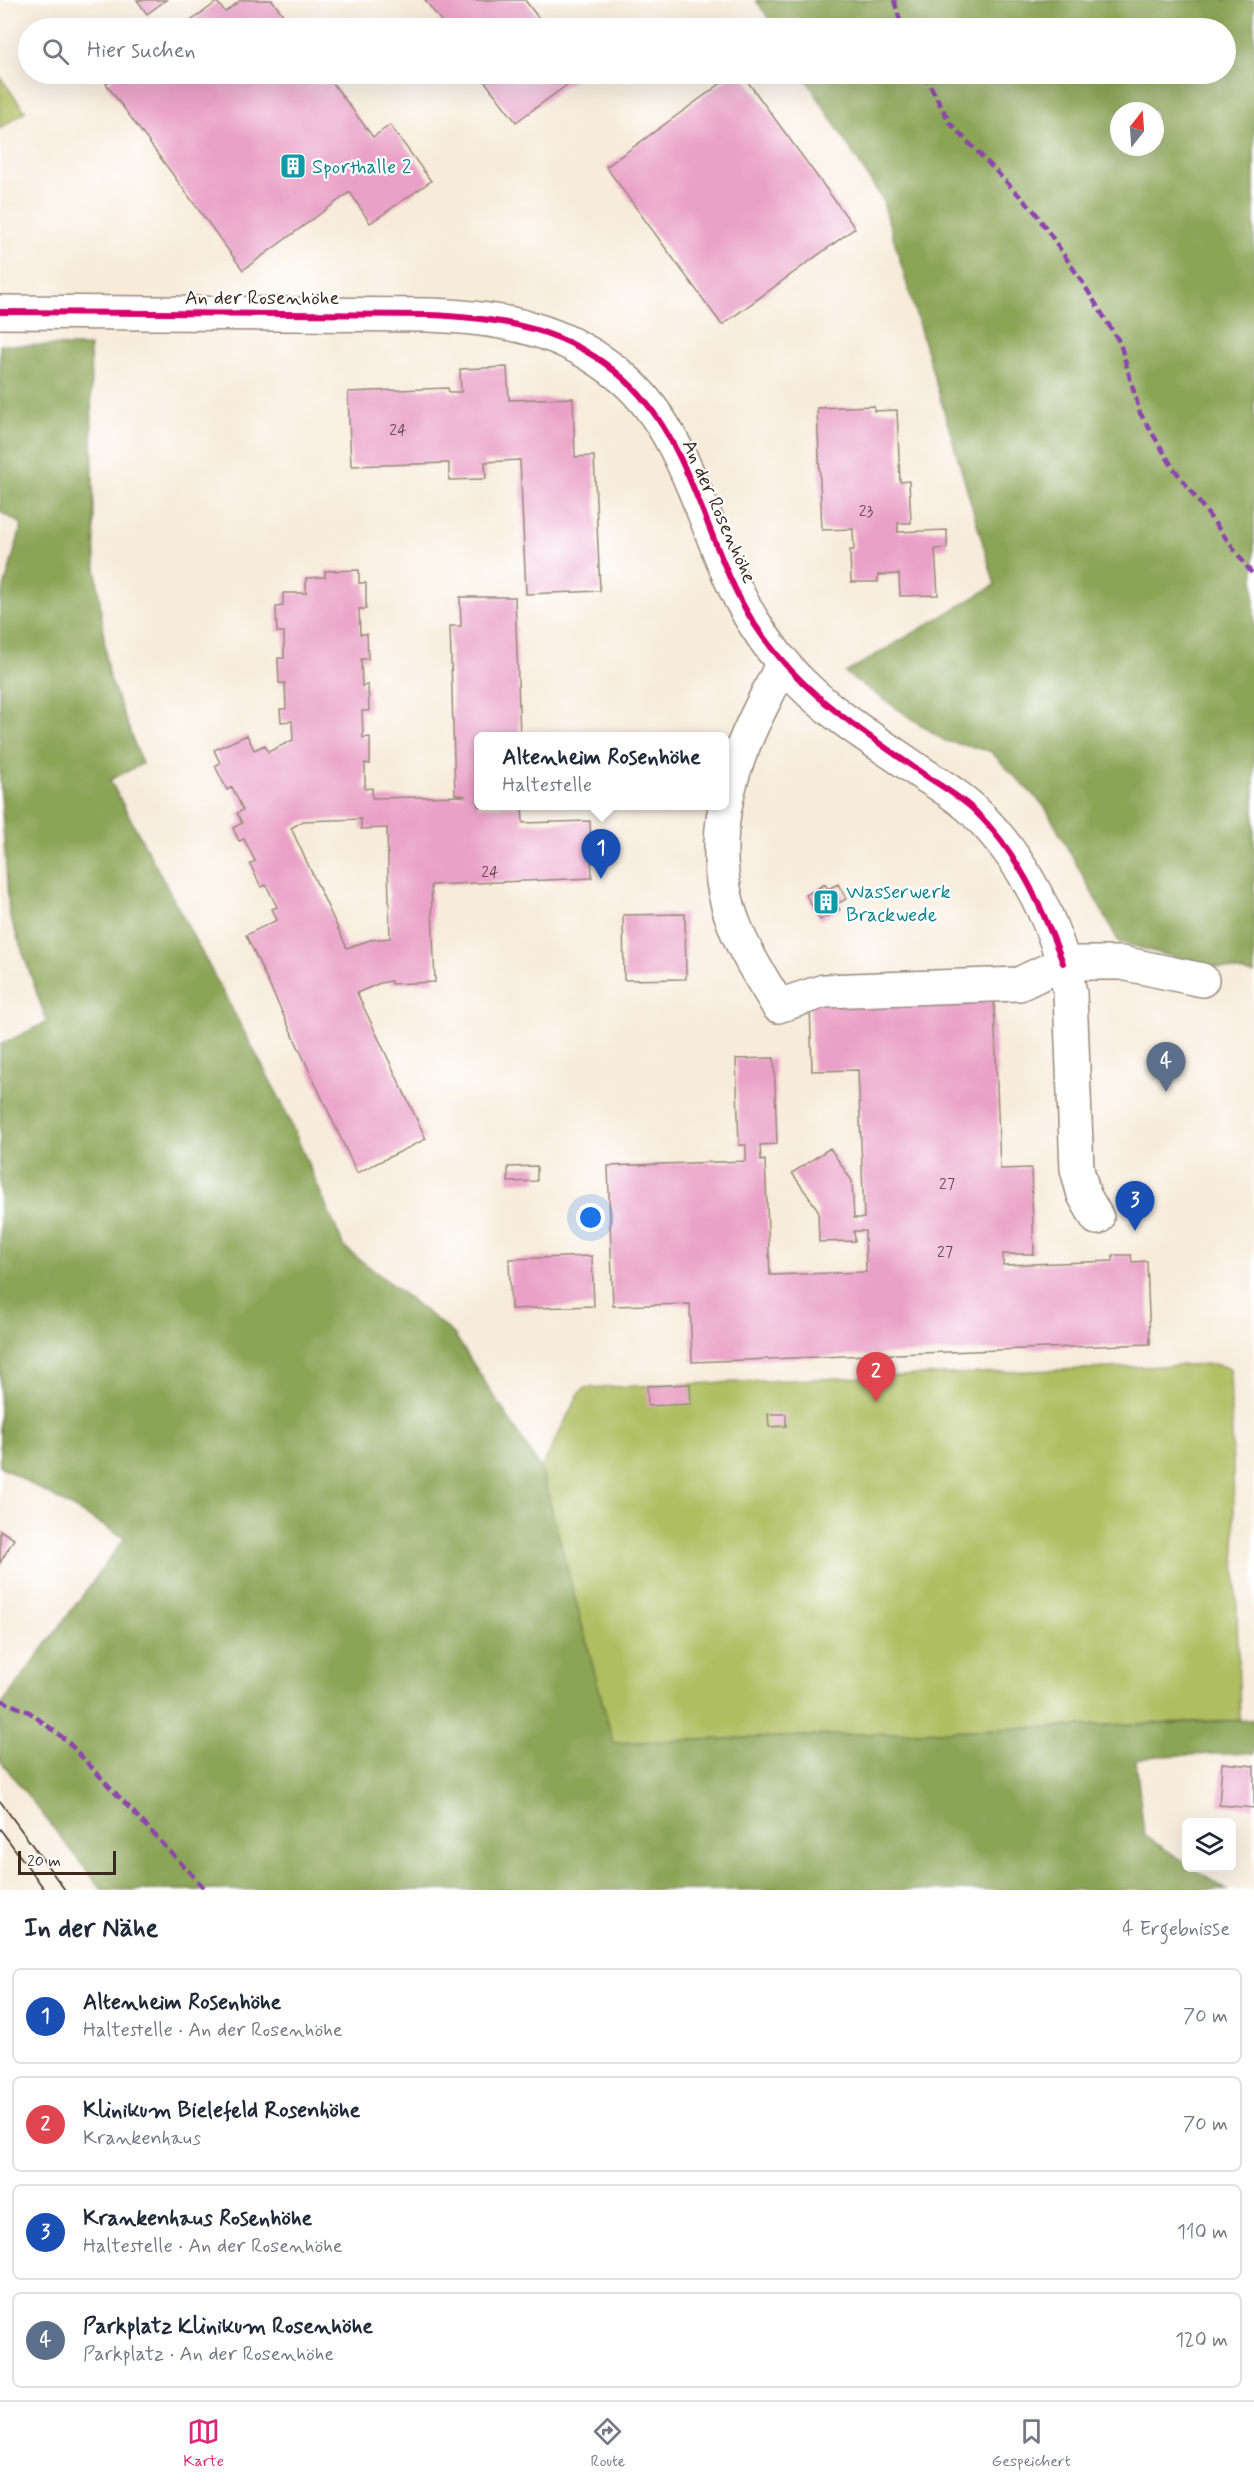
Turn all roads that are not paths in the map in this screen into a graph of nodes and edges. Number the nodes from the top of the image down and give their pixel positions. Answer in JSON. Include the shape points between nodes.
{"nodes":[{"id":1,"x":0,"y":312,"type":"edge"},
{"id":2,"x":783,"y":662,"type":"junction"},
{"id":3,"x":729,"y":795,"type":"edge"},
{"id":4,"x":726,"y":810,"type":"edge"},
{"id":5,"x":1063,"y":963,"type":"junction"},
{"id":6,"x":1202,"y":980,"type":"dead end"},
{"id":7,"x":1096,"y":1218,"type":"dead end"}],
"edges":[{"from":1,"to":2,"type":"street","name":"An der Rosenhöhe","via":[[429,315],[499,320],[545,331],[603,363],[643,399],[678,456],[740,597]]},
{"from":2,"to":3,"type":"street","via":[[737,761]]},
{"from":2,"to":5,"type":"street","name":"An der Rosenhöhe","via":[[830,709],[973,810],[1031,886]]},
{"from":4,"to":5,"type":"street","via":[[720,854],[728,905],[736,930],[778,1005],[824,991],[1019,984]]},
{"from":5,"to":6,"type":"street","via":[[1122,963]]},
{"from":5,"to":7,"type":"street","name":"An der Rosenhöhe","via":[[1070,993],[1077,1169]]}]}
